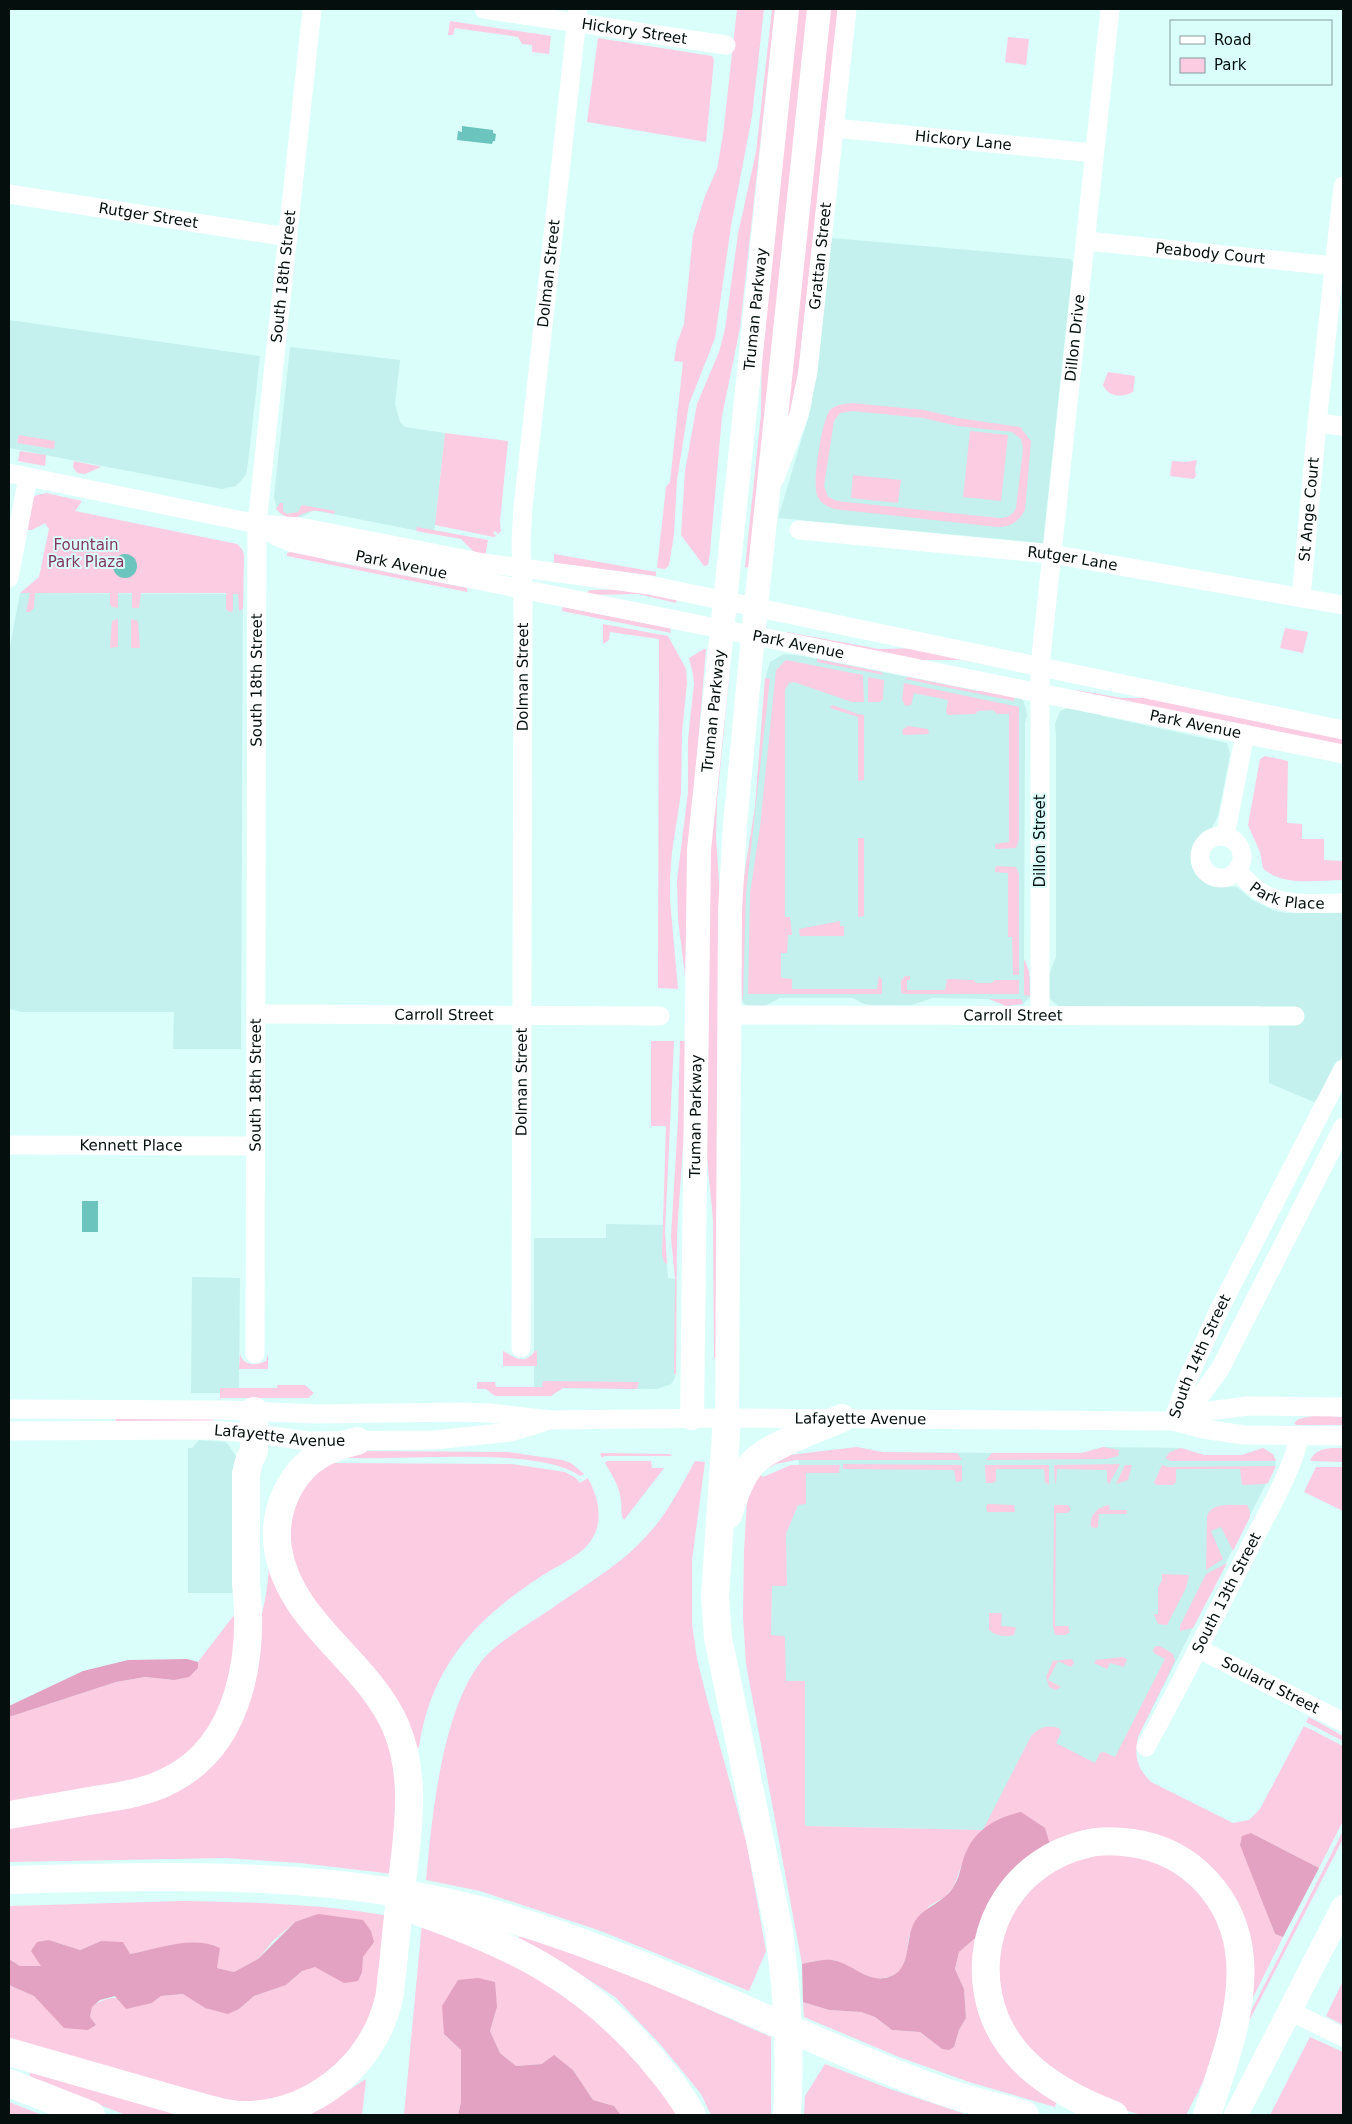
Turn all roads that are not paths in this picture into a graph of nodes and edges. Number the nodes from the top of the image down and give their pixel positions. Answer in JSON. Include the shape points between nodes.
{"nodes":[{"id":1,"x":312,"y":9,"type":"edge"},
{"id":2,"x":484,"y":9,"type":"edge"},
{"id":3,"x":786,"y":9,"type":"edge"},
{"id":4,"x":819,"y":9,"type":"edge"},
{"id":5,"x":847,"y":9,"type":"edge"},
{"id":6,"x":1110,"y":9,"type":"edge"},
{"id":7,"x":577,"y":16,"type":"edge"},
{"id":8,"x":726,"y":45,"type":"dead end"},
{"id":9,"x":834,"y":128,"type":"junction"},
{"id":10,"x":1094,"y":153,"type":"junction"},
{"id":11,"x":1343,"y":186,"type":"edge"},
{"id":12,"x":9,"y":194,"type":"edge"},
{"id":13,"x":288,"y":236,"type":"junction"},
{"id":14,"x":1086,"y":241,"type":"junction"},
{"id":15,"x":1335,"y":266,"type":"junction"},
{"id":16,"x":1317,"y":423,"type":"junction"},
{"id":17,"x":1343,"y":426,"type":"edge"},
{"id":18,"x":9,"y":473,"type":"edge"},
{"id":19,"x":28,"y":477,"type":"junction"},
{"id":20,"x":768,"y":497,"type":"junction"},
{"id":21,"x":257,"y":524,"type":"junction"},
{"id":22,"x":799,"y":530,"type":"dead end"},
{"id":23,"x":1051,"y":554,"type":"junction"},
{"id":24,"x":522,"y":569,"type":"junction"},
{"id":25,"x":9,"y":578,"type":"edge"},
{"id":26,"x":522,"y":588,"type":"junction"},
{"id":27,"x":1301,"y":598,"type":"junction"},
{"id":28,"x":724,"y":601,"type":"junction"},
{"id":29,"x":1343,"y":605,"type":"edge"},
{"id":30,"x":756,"y":608,"type":"junction"},
{"id":31,"x":721,"y":628,"type":"junction"},
{"id":32,"x":753,"y":635,"type":"junction"},
{"id":33,"x":1040,"y":666,"type":"junction"},
{"id":34,"x":1040,"y":694,"type":"junction"},
{"id":35,"x":1343,"y":730,"type":"edge"},
{"id":36,"x":1245,"y":734,"type":"junction"},
{"id":37,"x":1343,"y":754,"type":"edge"},
{"id":38,"x":1225,"y":836,"type":"junction"},
{"id":39,"x":1237,"y":871,"type":"junction"},
{"id":40,"x":1343,"y":903,"type":"edge"},
{"id":41,"x":256,"y":1014,"type":"junction"},
{"id":42,"x":522,"y":1015,"type":"junction"},
{"id":43,"x":729,"y":1015,"type":"junction"},
{"id":44,"x":660,"y":1016,"type":"dead end"},
{"id":45,"x":1040,"y":1016,"type":"junction"},
{"id":46,"x":1295,"y":1016,"type":"dead end"},
{"id":47,"x":1343,"y":1069,"type":"edge"},
{"id":48,"x":1343,"y":1127,"type":"edge"},
{"id":49,"x":9,"y":1145,"type":"edge"},
{"id":50,"x":255,"y":1146,"type":"junction"},
{"id":51,"x":521,"y":1348,"type":"dead end"},
{"id":52,"x":255,"y":1354,"type":"dead end"},
{"id":53,"x":1343,"y":1407,"type":"edge"},
{"id":54,"x":9,"y":1410,"type":"edge"},
{"id":55,"x":692,"y":1418,"type":"junction"},
{"id":56,"x":727,"y":1418,"type":"junction"},
{"id":57,"x":842,"y":1418,"type":"junction"},
{"id":58,"x":550,"y":1420,"type":"junction"},
{"id":59,"x":1173,"y":1421,"type":"junction"},
{"id":60,"x":9,"y":1430,"type":"edge"},
{"id":61,"x":254,"y":1432,"type":"junction"},
{"id":62,"x":1300,"y":1435,"type":"junction"},
{"id":63,"x":1343,"y":1436,"type":"edge"},
{"id":64,"x":357,"y":1441,"type":"junction"},
{"id":65,"x":718,"y":1542,"type":"junction"},
{"id":66,"x":1198,"y":1649,"type":"junction"},
{"id":67,"x":1343,"y":1722,"type":"edge"},
{"id":68,"x":1146,"y":1748,"type":"dead end"},
{"id":69,"x":9,"y":1815,"type":"edge"},
{"id":70,"x":9,"y":1880,"type":"edge"},
{"id":71,"x":348,"y":1886,"type":"junction"},
{"id":72,"x":1343,"y":1907,"type":"edge"},
{"id":73,"x":1290,"y":2012,"type":"junction"},
{"id":74,"x":1343,"y":2037,"type":"edge"},
{"id":75,"x":9,"y":2052,"type":"edge"},
{"id":76,"x":9,"y":2083,"type":"edge"},
{"id":77,"x":788,"y":2102,"type":"edge"},
{"id":78,"x":91,"y":2115,"type":"edge"},
{"id":79,"x":692,"y":2115,"type":"edge"},
{"id":80,"x":1025,"y":2115,"type":"edge"},
{"id":81,"x":1114,"y":2115,"type":"edge"},
{"id":82,"x":1207,"y":2115,"type":"edge"},
{"id":83,"x":1236,"y":2115,"type":"edge"}],
"edges":[{"from":1,"to":13,"type":"street","name":"South 18th Street"},
{"from":2,"to":7,"type":"street","name":"Hickory Street"},
{"from":3,"to":28,"type":"main road","name":"Truman Parkway"},
{"from":4,"to":20,"type":"main road"},
{"from":5,"to":9,"type":"street","name":"Grattan Street"},
{"from":6,"to":10,"type":"street","name":"Dillon Drive"},
{"from":7,"to":8,"type":"street","name":"Hickory Street"},
{"from":7,"to":24,"type":"street","name":"Dolman Street","via":[[523,507]]},
{"from":9,"to":10,"type":"street","name":"Hickory Lane"},
{"from":9,"to":20,"type":"street","name":"Grattan Street","via":[[808,371],[799,415]]},
{"from":10,"to":14,"type":"street","name":"Dillon Drive"},
{"from":11,"to":15,"type":"street","name":"St Ange Court"},
{"from":12,"to":13,"type":"street","name":"Rutger Street"},
{"from":13,"to":21,"type":"street","name":"South 18th Street"},
{"from":14,"to":15,"type":"street","name":"Peabody Court"},
{"from":14,"to":23,"type":"street","name":"Dillon Drive"},
{"from":15,"to":16,"type":"street","name":"St Ange Court"},
{"from":16,"to":17,"type":"street"},
{"from":16,"to":27,"type":"street","name":"St Ange Court"},
{"from":18,"to":19,"type":"street","name":"Park Avenue"},
{"from":19,"to":21,"type":"street","name":"Park Avenue"},
{"from":19,"to":25,"type":"street"},
{"from":20,"to":30,"type":"main road"},
{"from":21,"to":24,"type":"street","name":"Park Avenue","via":[[300,527]]},
{"from":21,"to":26,"type":"street","name":"Park Avenue","via":[[293,543]]},
{"from":21,"to":41,"type":"street","name":"South 18th Street"},
{"from":22,"to":23,"type":"street","name":"Rutger Lane"},
{"from":23,"to":27,"type":"street","name":"Rutger Lane"},
{"from":23,"to":33,"type":"street","name":"Dillon Drive"},
{"from":24,"to":26,"type":"street","name":"Dolman Street"},
{"from":24,"to":28,"type":"street","name":"Park Avenue","via":[[649,585]]},
{"from":26,"to":31,"type":"street","name":"Park Avenue"},
{"from":26,"to":42,"type":"street","name":"Dolman Street"},
{"from":27,"to":29,"type":"street","name":"Rutger Lane"},
{"from":28,"to":30,"type":"street","name":"Park Avenue"},
{"from":28,"to":31,"type":"main road","name":"Truman Parkway"},
{"from":30,"to":32,"type":"main road"},
{"from":30,"to":33,"type":"street","name":"Park Avenue"},
{"from":31,"to":32,"type":"street","name":"Park Avenue"},
{"from":31,"to":55,"type":"main road","name":"Truman Parkway","via":[[699,850]]},
{"from":32,"to":34,"type":"street","name":"Park Avenue"},
{"from":32,"to":43,"type":"main road","via":[[732,866]]},
{"from":33,"to":34,"type":"street","name":"Dillon Street"},
{"from":33,"to":35,"type":"street","name":"Park Avenue"},
{"from":34,"to":36,"type":"street","name":"Park Avenue"},
{"from":34,"to":45,"type":"street","name":"Dillon Street"},
{"from":36,"to":37,"type":"street","name":"Park Avenue"},
{"from":36,"to":38,"type":"street"},
{"from":38,"to":39,"type":"street","name":"Park Place","via":[[1240,848],[1242,860]]},
{"from":38,"to":39,"type":"street","name":"Park Place","via":[[1204,845],[1201,863],[1208,874],[1220,878],[1232,876]]},
{"from":39,"to":40,"type":"street","name":"Park Place","via":[[1258,890],[1275,899],[1292,903]]},
{"from":41,"to":42,"type":"street","name":"Carroll Street"},
{"from":41,"to":50,"type":"street","name":"South 18th Street"},
{"from":42,"to":44,"type":"street","name":"Carroll Street"},
{"from":42,"to":51,"type":"street","name":"Dolman Street"},
{"from":43,"to":45,"type":"street","name":"Carroll Street"},
{"from":43,"to":56,"type":"main road"},
{"from":45,"to":46,"type":"street","name":"Carroll Street"},
{"from":47,"to":59,"type":"street","name":"South 14th Street","via":[[1219,1310],[1186,1383]]},
{"from":48,"to":59,"type":"street","name":"South 14th Street","via":[[1220,1369],[1198,1399]]},
{"from":49,"to":50,"type":"street","name":"Kennett Place"},
{"from":50,"to":52,"type":"street","name":"South 18th Street"},
{"from":53,"to":59,"type":"street","name":"Lafayette Avenue","via":[[1248,1406],[1209,1411]]},
{"from":54,"to":61,"type":"street","name":"Lafayette Avenue"},
{"from":55,"to":56,"type":"street","name":"Lafayette Avenue"},
{"from":55,"to":58,"type":"street","name":"Lafayette Avenue"},
{"from":56,"to":57,"type":"street","name":"Lafayette Avenue"},
{"from":56,"to":65,"type":"highway"},
{"from":57,"to":59,"type":"street","name":"Lafayette Avenue"},
{"from":57,"to":65,"type":"highway","via":[[770,1450],[752,1464],[738,1486]]},
{"from":58,"to":61,"type":"street","name":"Lafayette Avenue","via":[[480,1413],[315,1414]]},
{"from":58,"to":64,"type":"street","name":"Lafayette Avenue","via":[[511,1432],[460,1439]]},
{"from":59,"to":62,"type":"street","name":"Lafayette Avenue","via":[[1226,1433]]},
{"from":60,"to":61,"type":"street","name":"Lafayette Avenue"},
{"from":61,"to":64,"type":"street","name":"Lafayette Avenue","via":[[308,1441]]},
{"from":61,"to":69,"type":"highway","via":[[246,1474],[248,1600],[244,1673],[238,1700],[227,1723],[195,1763],[173,1779],[124,1795]]},
{"from":62,"to":63,"type":"street","name":"Lafayette Avenue"},
{"from":62,"to":66,"type":"street","name":"South 13th Street","via":[[1291,1464]]},
{"from":64,"to":75,"type":"highway","via":[[311,1461],[284,1499],[277,1526],[282,1568],[292,1589],[384,1704],[404,1752],[409,1801],[389,1998],[367,2051],[351,2070],[309,2100],[286,2108],[242,2115],[219,2112]]},
{"from":65,"to":77,"type":"highway","via":[[715,1596],[719,1645],[783,1958]]},
{"from":66,"to":67,"type":"street","name":"Soulard Street"},
{"from":66,"to":68,"type":"street","name":"South 13th Street"},
{"from":70,"to":71,"type":"highway","via":[[180,1876],[273,1878]]},
{"from":71,"to":79,"type":"highway","via":[[476,1932],[527,1956],[570,1982],[636,2040]]},
{"from":71,"to":80,"type":"highway","via":[[430,1898],[494,1913],[570,1938],[865,2061],[953,2094]]},
{"from":72,"to":73,"type":"main road"},
{"from":73,"to":74,"type":"street"},
{"from":73,"to":83,"type":"main road"},
{"from":76,"to":78,"type":"highway"},
{"from":81,"to":82,"type":"highway","via":[[1057,2090],[1026,2065],[998,2024],[986,1982],[987,1941],[1004,1901],[1042,1862],[1086,1843],[1120,1842],[1166,1852],[1195,1869],[1227,1910],[1237,1942],[1240,1976],[1235,2020]]}]}
